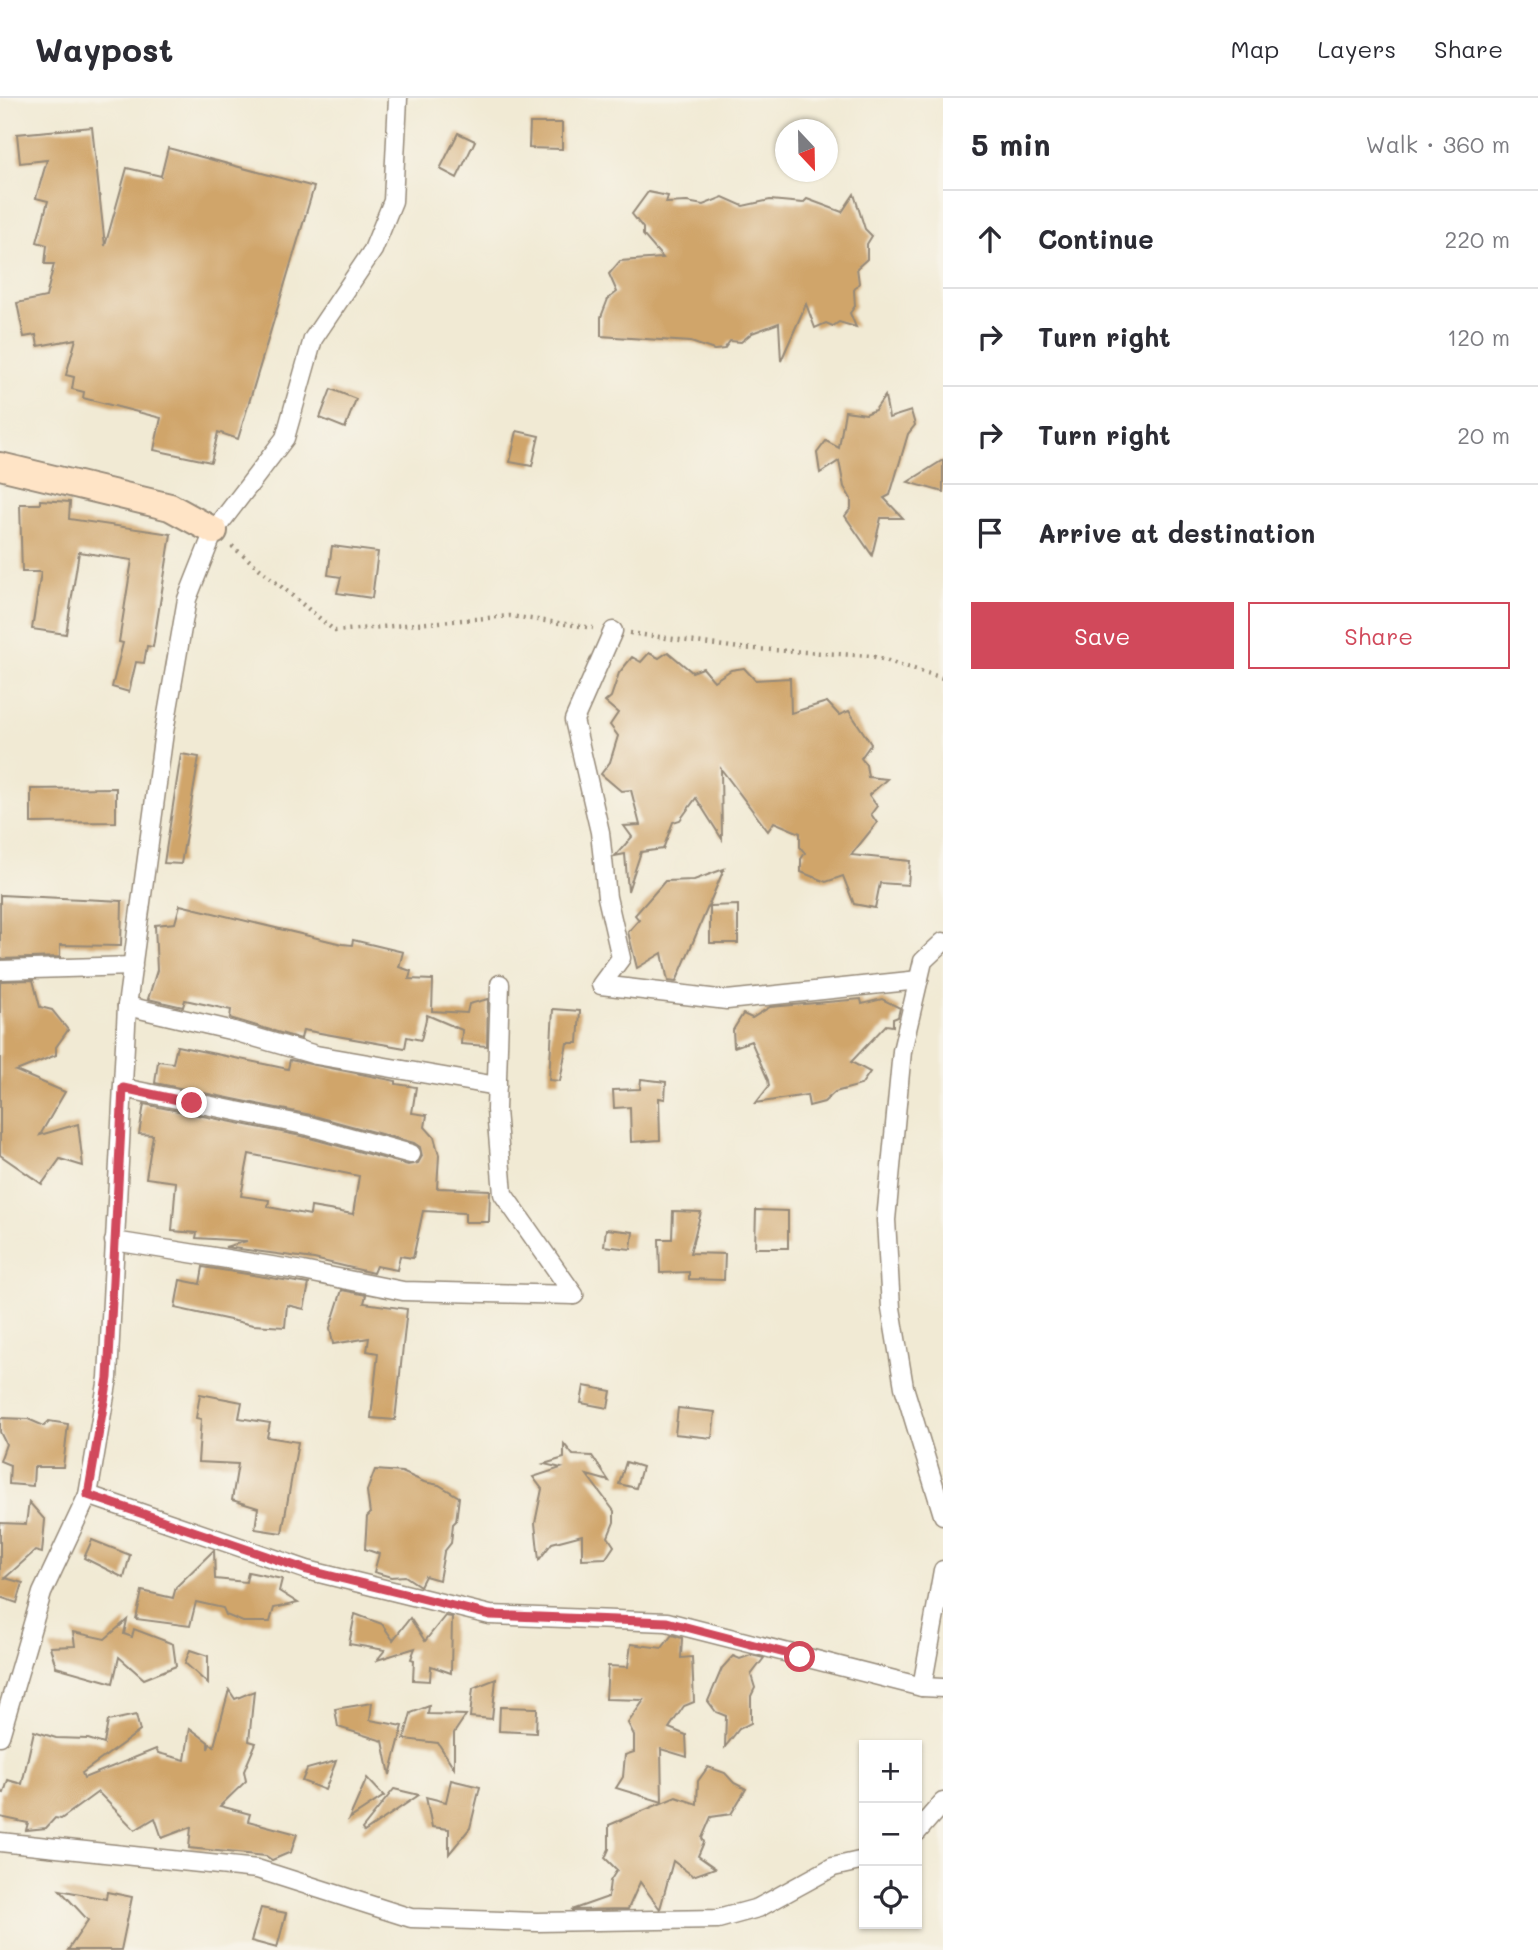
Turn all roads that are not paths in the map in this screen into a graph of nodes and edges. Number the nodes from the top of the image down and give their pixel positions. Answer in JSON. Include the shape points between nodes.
{"nodes":[{"id":1,"x":398,"y":98,"type":"edge"},
{"id":2,"x":0,"y":466,"type":"edge"},
{"id":3,"x":214,"y":531,"type":"junction"},
{"id":4,"x":613,"y":631,"type":"road end"},
{"id":5,"x":943,"y":942,"type":"edge"},
{"id":6,"x":133,"y":965,"type":"junction"},
{"id":7,"x":0,"y":971,"type":"edge"},
{"id":8,"x":919,"y":981,"type":"junction"},
{"id":9,"x":500,"y":984,"type":"dead end"},
{"id":10,"x":127,"y":1006,"type":"junction"},
{"id":11,"x":496,"y":1086,"type":"junction"},
{"id":12,"x":123,"y":1088,"type":"junction"},
{"id":13,"x":411,"y":1154,"type":"dead end"},
{"id":14,"x":114,"y":1241,"type":"junction"},
{"id":15,"x":88,"y":1495,"type":"junction"},
{"id":16,"x":943,"y":1515,"type":"edge"},
{"id":17,"x":943,"y":1570,"type":"edge"},
{"id":18,"x":922,"y":1687,"type":"junction"},
{"id":19,"x":943,"y":1688,"type":"edge"},
{"id":20,"x":0,"y":1736,"type":"edge"},
{"id":21,"x":943,"y":1802,"type":"edge"},
{"id":22,"x":922,"y":1826,"type":"edge"},
{"id":23,"x":0,"y":1842,"type":"edge"},
{"id":24,"x":859,"y":1861,"type":"edge"}],
"edges":[{"from":1,"to":3,"type":"street","via":[[393,201],[373,250],[313,339],[285,438]]},
{"from":2,"to":3,"type":"street","via":[[170,507]]},
{"from":3,"to":6,"type":"street","via":[[187,599]]},
{"from":4,"to":8,"type":"street","via":[[575,720],[621,958],[601,985],[727,1000]]},
{"from":5,"to":8,"type":"street","via":[[923,961]]},
{"from":6,"to":7,"type":"street"},
{"from":6,"to":10,"type":"street"},
{"from":8,"to":16,"type":"street","via":[[902,1051],[886,1220],[891,1308],[904,1387]]},
{"from":9,"to":11,"type":"street"},
{"from":10,"to":11,"type":"street","via":[[316,1055]]},
{"from":10,"to":12,"type":"street"},
{"from":11,"to":14,"type":"street","via":[[503,1194],[574,1295],[403,1291]]},
{"from":12,"to":13,"type":"street","via":[[309,1126]]},
{"from":12,"to":14,"type":"street"},
{"from":14,"to":15,"type":"street","via":[[108,1378]]},
{"from":15,"to":18,"type":"street","via":[[307,1570],[490,1615],[667,1622]]},
{"from":15,"to":20,"type":"street","via":[[42,1593]]},
{"from":17,"to":18,"type":"street"},
{"from":18,"to":19,"type":"street"},
{"from":21,"to":22,"type":"street"},
{"from":23,"to":24,"type":"street","via":[[257,1869],[411,1918],[537,1922],[718,1919],[758,1908],[833,1867]]}]}
